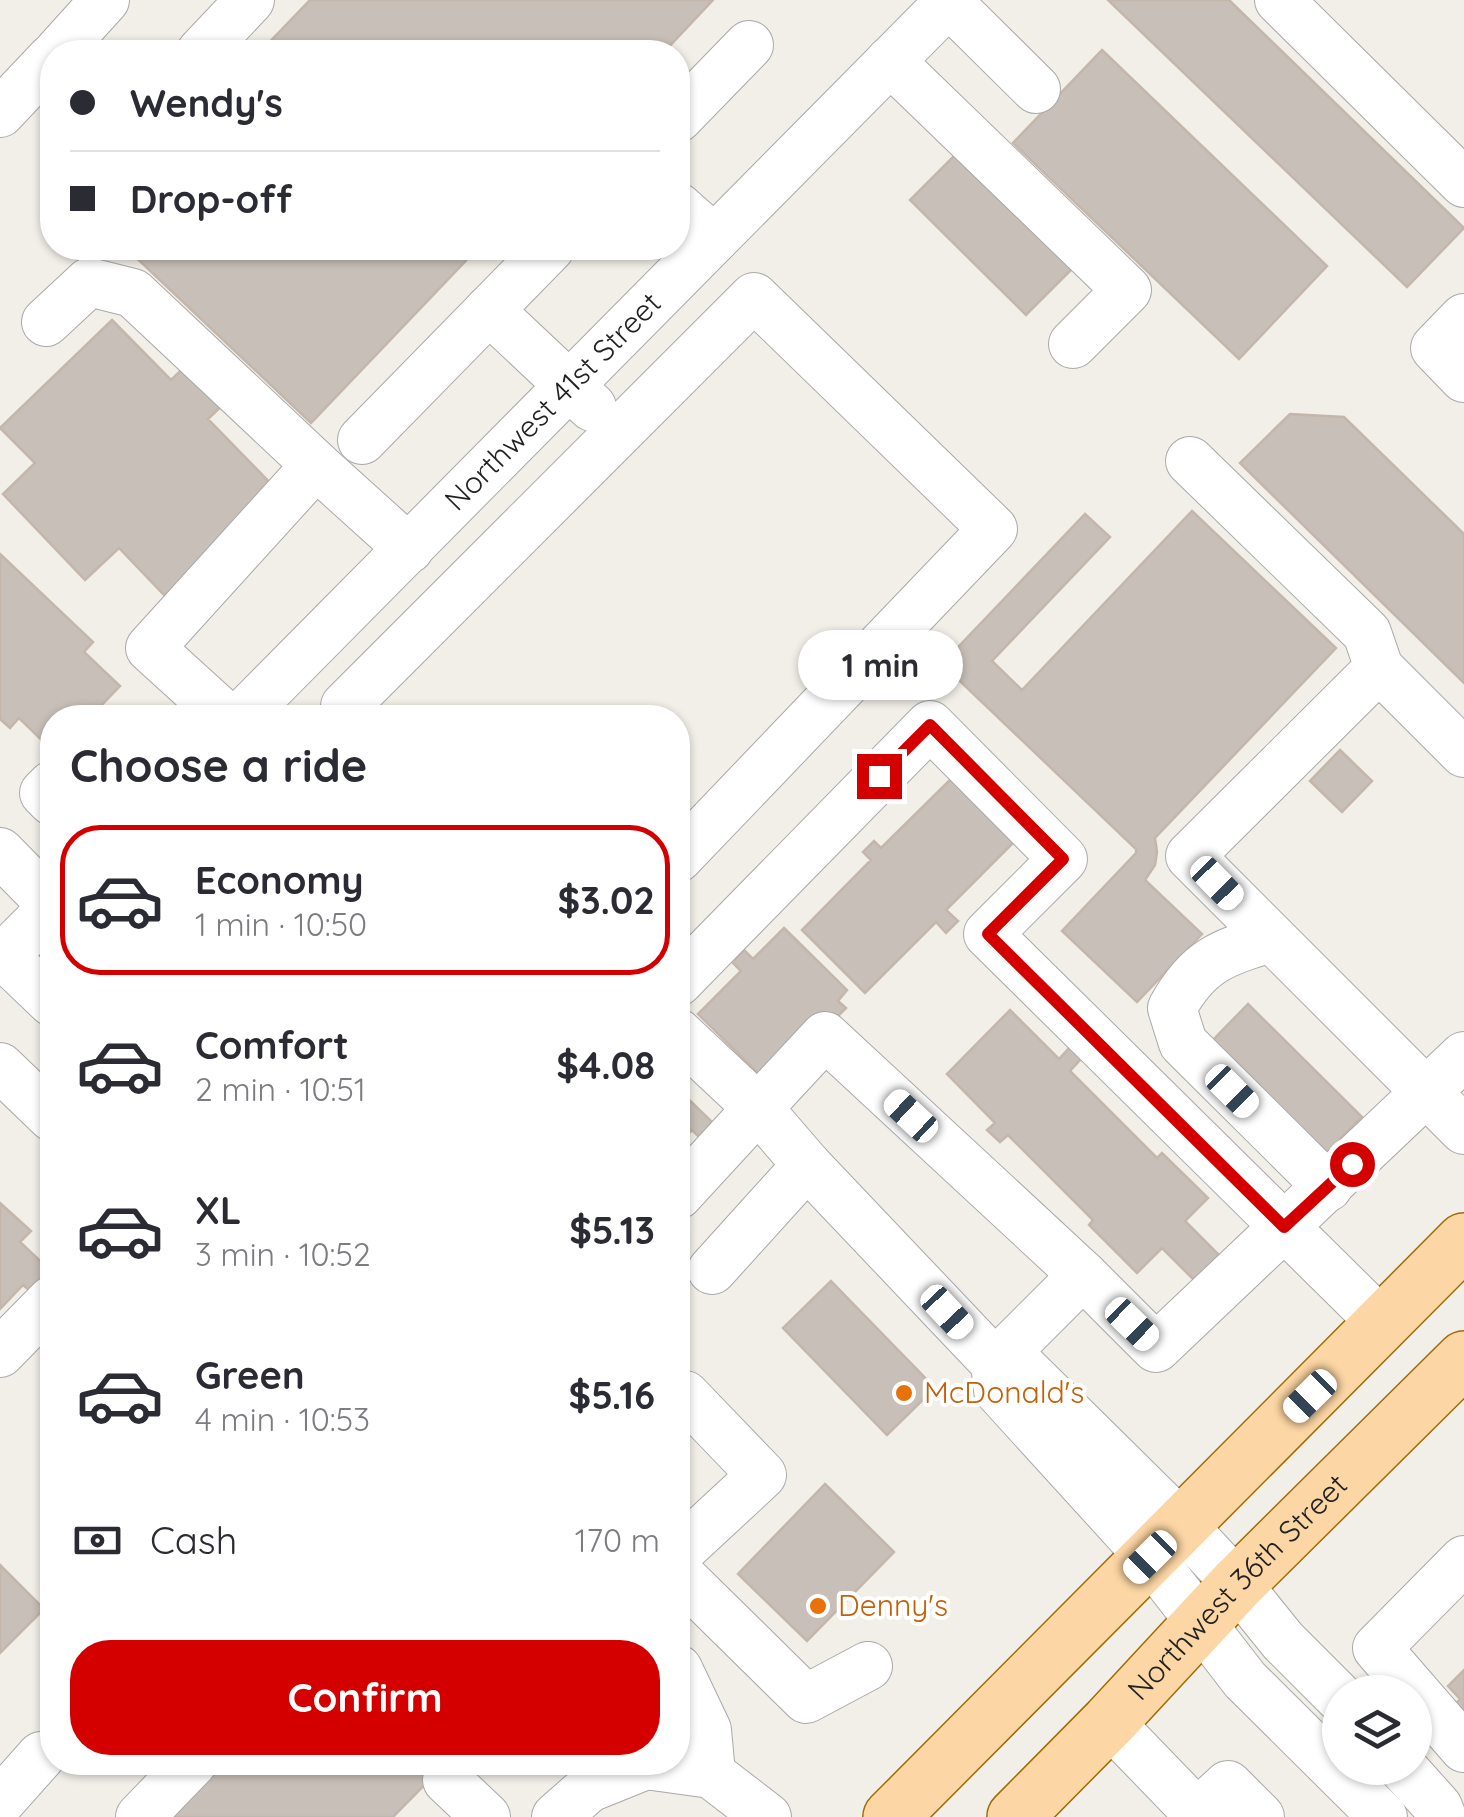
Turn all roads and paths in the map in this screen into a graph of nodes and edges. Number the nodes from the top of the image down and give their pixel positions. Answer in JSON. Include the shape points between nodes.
{"nodes":[{"id":1,"x":105,"y":0,"type":"edge"},
{"id":2,"x":250,"y":0,"type":"edge"},
{"id":3,"x":1279,"y":0,"type":"edge"},
{"id":4,"x":949,"y":1,"type":"edge"},
{"id":5,"x":69,"y":40,"type":"edge"},
{"id":6,"x":212,"y":40,"type":"edge"},
{"id":7,"x":749,"y":45,"type":"dead end"},
{"id":8,"x":890,"y":62,"type":"junction"},
{"id":9,"x":40,"y":71,"type":"edge"},
{"id":10,"x":1036,"y":89,"type":"dead end"},
{"id":11,"x":690,"y":106,"type":"edge"},
{"id":12,"x":0,"y":113,"type":"edge"},
{"id":13,"x":1464,"y":183,"type":"edge"},
{"id":14,"x":690,"y":218,"type":"edge"},
{"id":15,"x":714,"y":240,"type":"junction"},
{"id":16,"x":538,"y":260,"type":"edge"},
{"id":17,"x":489,"y":310,"type":"junction"},
{"id":18,"x":1464,"y":318,"type":"edge"},
{"id":19,"x":46,"y":322,"type":"dead end"},
{"id":20,"x":1073,"y":344,"type":"dead end"},
{"id":21,"x":1464,"y":378,"type":"edge"},
{"id":22,"x":570,"y":385,"type":"junction"},
{"id":23,"x":618,"y":432,"type":"junction"},
{"id":24,"x":362,"y":440,"type":"dead end"},
{"id":25,"x":1190,"y":462,"type":"dead end"},
{"id":26,"x":316,"y":465,"type":"junction"},
{"id":27,"x":408,"y":548,"type":"junction"},
{"id":28,"x":1379,"y":668,"type":"junction"},
{"id":29,"x":213,"y":705,"type":"edge"},
{"id":30,"x":253,"y":705,"type":"edge"},
{"id":31,"x":358,"y":705,"type":"edge"},
{"id":32,"x":1464,"y":753,"type":"edge"},
{"id":33,"x":690,"y":845,"type":"edge"},
{"id":34,"x":0,"y":852,"type":"edge"},
{"id":35,"x":40,"y":894,"type":"edge"},
{"id":36,"x":40,"y":919,"type":"edge"},
{"id":37,"x":1270,"y":938,"type":"junction"},
{"id":38,"x":2,"y":958,"type":"edge"},
{"id":39,"x":690,"y":970,"type":"edge"},
{"id":40,"x":40,"y":991,"type":"edge"},
{"id":41,"x":690,"y":1044,"type":"edge"},
{"id":42,"x":1464,"y":1056,"type":"edge"},
{"id":43,"x":1426,"y":1094,"type":"junction"},
{"id":44,"x":758,"y":1108,"type":"junction"},
{"id":45,"x":1464,"y":1130,"type":"edge"},
{"id":46,"x":807,"y":1165,"type":"junction"},
{"id":47,"x":690,"y":1182,"type":"edge"},
{"id":48,"x":1328,"y":1187,"type":"junction"},
{"id":49,"x":1284,"y":1227,"type":"junction"},
{"id":50,"x":1464,"y":1241,"type":"edge"},
{"id":51,"x":712,"y":1270,"type":"dead end"},
{"id":52,"x":1082,"y":1275,"type":"junction"},
{"id":53,"x":40,"y":1312,"type":"edge"},
{"id":54,"x":1383,"y":1324,"type":"junction"},
{"id":55,"x":0,"y":1353,"type":"edge"},
{"id":56,"x":1464,"y":1359,"type":"edge"},
{"id":57,"x":995,"y":1363,"type":"junction"},
{"id":58,"x":690,"y":1400,"type":"edge"},
{"id":59,"x":1166,"y":1541,"type":"junction"},
{"id":60,"x":690,"y":1542,"type":"edge"},
{"id":61,"x":1464,"y":1560,"type":"edge"},
{"id":62,"x":1238,"y":1584,"type":"junction"},
{"id":63,"x":690,"y":1586,"type":"edge"},
{"id":64,"x":1200,"y":1624,"type":"junction"},
{"id":65,"x":868,"y":1666,"type":"dead end"},
{"id":66,"x":1322,"y":1680,"type":"edge"},
{"id":67,"x":690,"y":1694,"type":"edge"},
{"id":68,"x":1109,"y":1722,"type":"junction"},
{"id":69,"x":1464,"y":1748,"type":"edge"},
{"id":70,"x":40,"y":1757,"type":"edge"},
{"id":71,"x":690,"y":1771,"type":"edge"},
{"id":72,"x":710,"y":1774,"type":"junction"},
{"id":73,"x":180,"y":1775,"type":"edge"},
{"id":74,"x":614,"y":1775,"type":"edge"},
{"id":75,"x":447,"y":1780,"type":"dead end"},
{"id":76,"x":1418,"y":1785,"type":"edge"},
{"id":77,"x":568,"y":1789,"type":"edge"},
{"id":78,"x":0,"y":1802,"type":"edge"},
{"id":79,"x":1021,"y":1815,"type":"edge"},
{"id":80,"x":1195,"y":1815,"type":"edge"},
{"id":81,"x":140,"y":1817,"type":"edge"},
{"id":82,"x":486,"y":1817,"type":"edge"},
{"id":83,"x":767,"y":1817,"type":"edge"},
{"id":84,"x":892,"y":1817,"type":"edge"},
{"id":85,"x":1260,"y":1817,"type":"edge"},
{"id":86,"x":1383,"y":1817,"type":"edge"},
{"id":87,"x":1442,"y":1817,"type":"edge"}],
"edges":[{"from":1,"to":5,"type":"street"},
{"from":2,"to":6,"type":"street"},
{"from":3,"to":13,"type":"street"},
{"from":4,"to":8,"type":"street","name":"Northwest 41st Street"},
{"from":4,"to":10,"type":"street"},
{"from":7,"to":11,"type":"street"},
{"from":8,"to":15,"type":"street","name":"Northwest 41st Street"},
{"from":8,"to":20,"type":"street","via":[[1127,290]]},
{"from":9,"to":12,"type":"street"},
{"from":14,"to":15,"type":"street"},
{"from":15,"to":22,"type":"street","name":"Northwest 41st Street"},
{"from":16,"to":17,"type":"street"},
{"from":17,"to":22,"type":"street"},
{"from":17,"to":24,"type":"street"},
{"from":18,"to":21,"type":"street","via":[[1435,348]]},
{"from":19,"to":26,"type":"street","via":[[89,282],[133,294]]},
{"from":22,"to":23,"type":"street"},
{"from":22,"to":27,"type":"street","name":"Northwest 41st Street"},
{"from":23,"to":31,"type":"street"},
{"from":23,"to":33,"type":"street","via":[[754,297],[993,529]]},
{"from":25,"to":28,"type":"street","via":[[1367,633]]},
{"from":26,"to":27,"type":"street"},
{"from":26,"to":29,"type":"street","via":[[150,648]]},
{"from":27,"to":30,"type":"street","name":"Northwest 41st Street"},
{"from":28,"to":32,"type":"street"},
{"from":28,"to":37,"type":"street","via":[[1190,856]]},
{"from":34,"to":35,"type":"street"},
{"from":36,"to":38,"type":"street"},
{"from":37,"to":43,"type":"street"},
{"from":37,"to":48,"type":"street","via":[[1224,952],[1188,980],[1172,1008],[1183,1043]]},
{"from":38,"to":40,"type":"street"},
{"from":39,"to":49,"type":"street","via":[[930,725],[1063,859],[988,934]]},
{"from":41,"to":44,"type":"street"},
{"from":42,"to":43,"type":"street"},
{"from":43,"to":45,"type":"street"},
{"from":43,"to":48,"type":"street"},
{"from":44,"to":46,"type":"street"},
{"from":44,"to":47,"type":"street"},
{"from":44,"to":52,"type":"street","via":[[825,1036]]},
{"from":46,"to":51,"type":"street"},
{"from":46,"to":57,"type":"street"},
{"from":48,"to":49,"type":"street"},
{"from":49,"to":52,"type":"street","via":[[1156,1348]]},
{"from":49,"to":54,"type":"street"},
{"from":50,"to":54,"type":"main road"},
{"from":52,"to":57,"type":"street"},
{"from":53,"to":55,"type":"street"},
{"from":54,"to":59,"type":"main road"},
{"from":56,"to":62,"type":"main road","name":"Northwest 36th Street"},
{"from":57,"to":59,"type":"street","via":[[1020,1365]]},
{"from":58,"to":60,"type":"street","via":[[762,1475]]},
{"from":59,"to":62,"type":"street"},
{"from":59,"to":64,"type":"street"},
{"from":59,"to":84,"type":"main road"},
{"from":61,"to":69,"type":"street","via":[[1378,1648]]},
{"from":62,"to":64,"type":"main road","name":"Northwest 36th Street"},
{"from":62,"to":66,"type":"street"},
{"from":63,"to":65,"type":"street","via":[[806,1700]]},
{"from":64,"to":68,"type":"main road","name":"Northwest 36th Street"},
{"from":64,"to":86,"type":"street","via":[[1245,1680]]},
{"from":67,"to":72,"type":"street","via":[[707,1730]]},
{"from":68,"to":79,"type":"main road","name":"Northwest 36th Street"},
{"from":68,"to":80,"type":"street"},
{"from":70,"to":78,"type":"street"},
{"from":71,"to":72,"type":"street"},
{"from":72,"to":83,"type":"street"},
{"from":73,"to":81,"type":"street"},
{"from":74,"to":77,"type":"street"},
{"from":75,"to":82,"type":"street"},
{"from":76,"to":87,"type":"street"},
{"from":80,"to":85,"type":"street","via":[[1228,1785]]}]}
